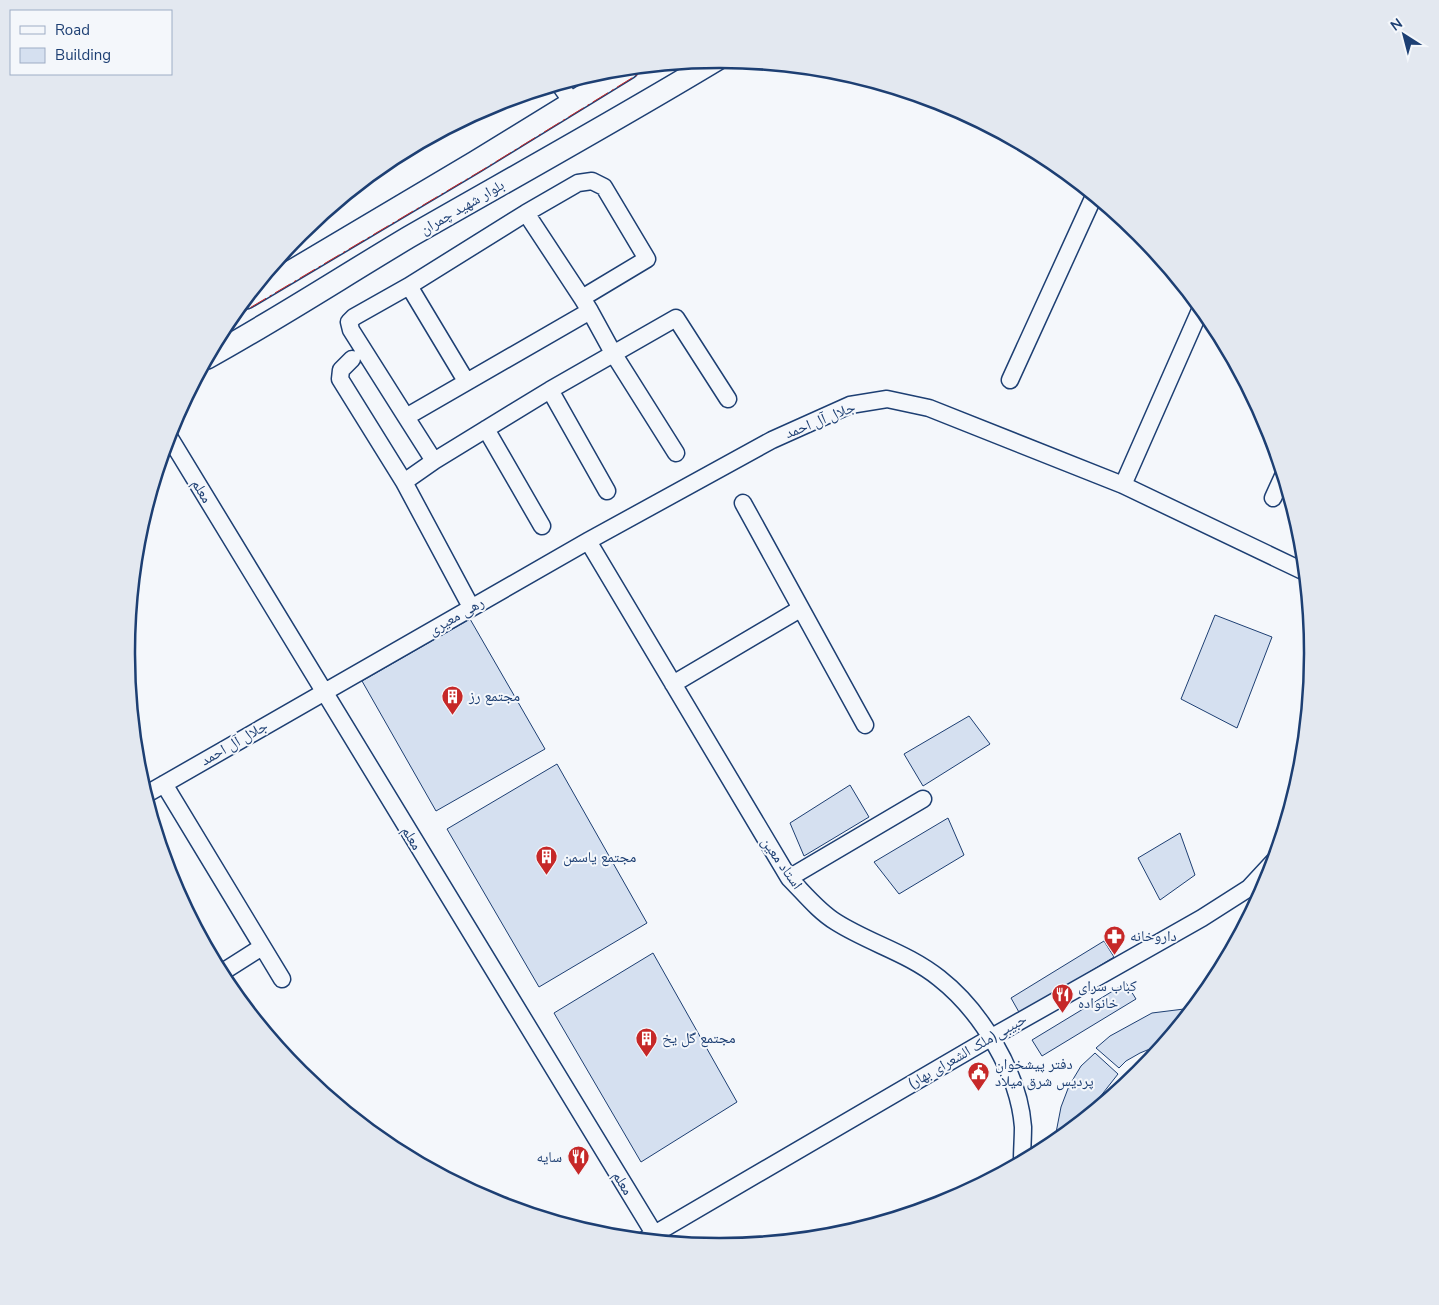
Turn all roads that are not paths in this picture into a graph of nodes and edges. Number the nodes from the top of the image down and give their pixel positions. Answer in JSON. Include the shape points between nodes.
{"nodes":[{"id":1,"x":702,"y":68,"type":"edge"},
{"id":2,"x":612,"y":78,"type":"edge"},
{"id":3,"x":562,"y":89,"type":"edge"},
{"id":4,"x":572,"y":102,"type":"junction"},
{"id":5,"x":1092,"y":201,"type":"edge"},
{"id":6,"x":526,"y":213,"type":"junction"},
{"id":7,"x":409,"y":286,"type":"junction"},
{"id":8,"x":261,"y":289,"type":"edge"},
{"id":9,"x":586,"y":304,"type":"junction"},
{"id":10,"x":1198,"y":315,"type":"edge"},
{"id":11,"x":218,"y":352,"type":"edge"},
{"id":12,"x":614,"y":353,"type":"junction"},
{"id":13,"x":352,"y":359,"type":"dead end"},
{"id":14,"x":1010,"y":380,"type":"dead end"},
{"id":15,"x":466,"y":381,"type":"junction"},
{"id":16,"x":550,"y":390,"type":"junction"},
{"id":17,"x":728,"y":399,"type":"dead end"},
{"id":18,"x":406,"y":417,"type":"junction"},
{"id":19,"x":486,"y":429,"type":"junction"},
{"id":20,"x":173,"y":444,"type":"edge"},
{"id":21,"x":676,"y":454,"type":"dead end"},
{"id":22,"x":434,"y":460,"type":"junction"},
{"id":23,"x":404,"y":482,"type":"junction"},
{"id":24,"x":1279,"y":484,"type":"edge"},
{"id":25,"x":1123,"y":485,"type":"junction"},
{"id":26,"x":607,"y":491,"type":"dead end"},
{"id":27,"x":1273,"y":498,"type":"dead end"},
{"id":28,"x":743,"y":503,"type":"dead end"},
{"id":29,"x":542,"y":526,"type":"dead end"},
{"id":30,"x":588,"y":540,"type":"junction"},
{"id":31,"x":1298,"y":569,"type":"edge"},
{"id":32,"x":471,"y":607,"type":"junction"},
{"id":33,"x":800,"y":609,"type":"junction"},
{"id":34,"x":672,"y":684,"type":"junction"},
{"id":35,"x":323,"y":692,"type":"junction"},
{"id":36,"x":865,"y":725,"type":"dead end"},
{"id":37,"x":164,"y":784,"type":"junction"},
{"id":38,"x":151,"y":791,"type":"edge"},
{"id":39,"x":923,"y":799,"type":"dead end"},
{"id":40,"x":1260,"y":876,"type":"edge"},
{"id":41,"x":789,"y":878,"type":"junction"},
{"id":42,"x":262,"y":947,"type":"junction"},
{"id":43,"x":227,"y":969,"type":"edge"},
{"id":44,"x":282,"y":980,"type":"dead end"},
{"id":45,"x":992,"y":1037,"type":"junction"},
{"id":46,"x":1022,"y":1153,"type":"edge"},
{"id":47,"x":650,"y":1233,"type":"edge"},
{"id":48,"x":660,"y":1234,"type":"edge"}],
"edges":[{"from":1,"to":11,"type":"main road","name":"بلوار شهید چمران"},
{"from":2,"to":4,"type":"main road","name":"بلوار شهید چمران"},
{"from":3,"to":4,"type":"street"},
{"from":4,"to":8,"type":"main road","name":"بلوار شهید چمران"},
{"from":5,"to":14,"type":"street"},
{"from":6,"to":7,"type":"street"},
{"from":6,"to":9,"type":"street"},
{"from":6,"to":9,"type":"street","via":[[578,183],[592,180],[604,188],[647,259]]},
{"from":7,"to":15,"type":"street"},
{"from":7,"to":18,"type":"street","via":[[354,316],[349,322]]},
{"from":9,"to":12,"type":"street"},
{"from":9,"to":15,"type":"street"},
{"from":10,"to":25,"type":"street"},
{"from":12,"to":16,"type":"street"},
{"from":12,"to":17,"type":"street","via":[[676,318]]},
{"from":12,"to":21,"type":"street"},
{"from":13,"to":23,"type":"street","via":[[341,370],[340,379]]},
{"from":15,"to":18,"type":"street"},
{"from":16,"to":19,"type":"street"},
{"from":16,"to":26,"type":"street"},
{"from":18,"to":22,"type":"street"},
{"from":19,"to":22,"type":"street"},
{"from":19,"to":29,"type":"street"},
{"from":20,"to":35,"type":"street","name":"معلم"},
{"from":22,"to":23,"type":"street"},
{"from":23,"to":32,"type":"street"},
{"from":24,"to":27,"type":"street"},
{"from":25,"to":30,"type":"street","name":"جلال آل احمد","via":[[929,408],[887,399],[850,404],[772,440]]},
{"from":25,"to":31,"type":"street","name":"جلال آل احمد"},
{"from":28,"to":33,"type":"street"},
{"from":30,"to":32,"type":"street","name":"رهی معیری"},
{"from":30,"to":34,"type":"street","name":"استاد معین"},
{"from":32,"to":35,"type":"street","name":"رهی معیری"},
{"from":33,"to":34,"type":"street"},
{"from":33,"to":36,"type":"street"},
{"from":34,"to":41,"type":"street","name":"استاد معین"},
{"from":35,"to":37,"type":"street","name":"جلال آل احمد"},
{"from":35,"to":47,"type":"street","name":"معلم"},
{"from":37,"to":38,"type":"street","name":"جلال آل احمد"},
{"from":37,"to":42,"type":"street"},
{"from":39,"to":41,"type":"street"},
{"from":40,"to":45,"type":"street","name":"حبیبی(ملک الشعرای بهار)","via":[[1249,888],[1202,918]]},
{"from":41,"to":45,"type":"street","name":"استاد معین","via":[[835,922],[890,948],[939,978],[969,1007]]},
{"from":42,"to":43,"type":"street"},
{"from":42,"to":44,"type":"street"},
{"from":45,"to":46,"type":"street","name":"استاد معین","via":[[1016,1094],[1023,1126]]},
{"from":45,"to":48,"type":"street","name":"حبیبی(ملک الشعرای بهار)"}]}
